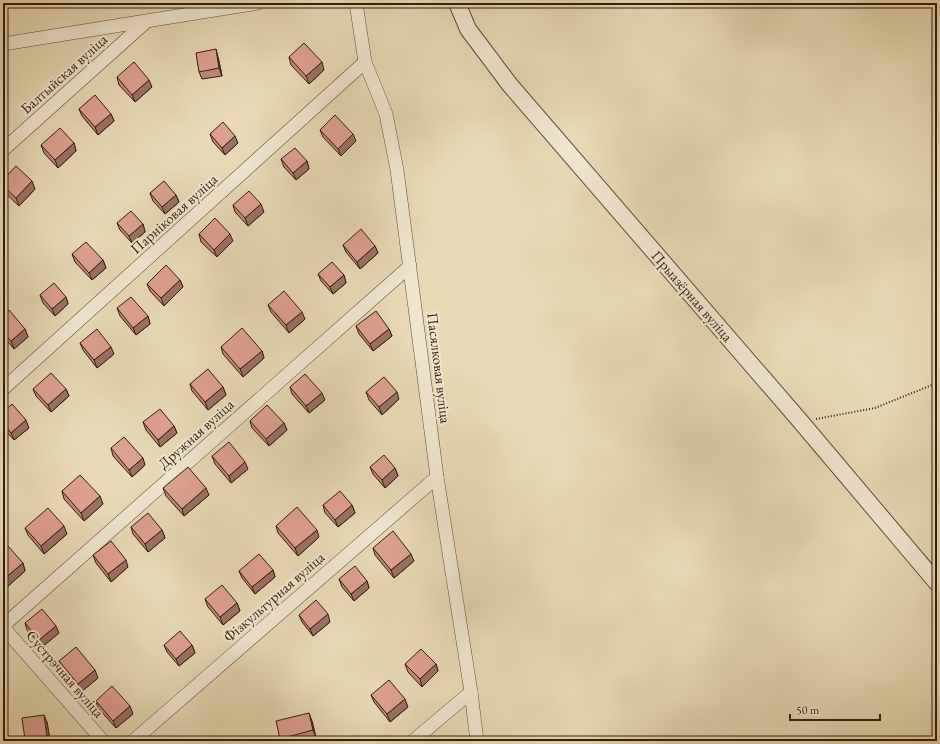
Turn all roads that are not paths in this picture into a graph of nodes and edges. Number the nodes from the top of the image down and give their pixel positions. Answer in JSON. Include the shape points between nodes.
{"nodes":[{"id":1,"x":258,"y":3,"type":"edge"},
{"id":2,"x":356,"y":3,"type":"edge"},
{"id":3,"x":457,"y":3,"type":"edge"},
{"id":4,"x":147,"y":21,"type":"junction"},
{"id":5,"x":3,"y":44,"type":"edge"},
{"id":6,"x":366,"y":62,"type":"junction"},
{"id":7,"x":3,"y":150,"type":"edge"},
{"id":8,"x":410,"y":266,"type":"junction"},
{"id":9,"x":3,"y":389,"type":"edge"},
{"id":10,"x":437,"y":477,"type":"junction"},
{"id":11,"x":937,"y":583,"type":"edge"},
{"id":12,"x":3,"y":627,"type":"edge"},
{"id":13,"x":471,"y":692,"type":"junction"},
{"id":14,"x":103,"y":741,"type":"edge"},
{"id":15,"x":133,"y":741,"type":"edge"},
{"id":16,"x":413,"y":741,"type":"edge"},
{"id":17,"x":477,"y":741,"type":"edge"}],
"edges":[{"from":1,"to":4,"type":"street"},
{"from":2,"to":6,"type":"street","name":"Пасялковая вуліца"},
{"from":3,"to":11,"type":"street","name":"Прыазёрная вуліца","via":[[468,29],[510,85]]},
{"from":4,"to":5,"type":"street"},
{"from":4,"to":7,"type":"street","name":"Балтыйская вуліца"},
{"from":6,"to":8,"type":"street","name":"Пасялковая вуліца","via":[[386,114],[397,170]]},
{"from":6,"to":9,"type":"street","name":"Парніковая вуліца"},
{"from":8,"to":10,"type":"street","name":"Пасялковая вуліца"},
{"from":8,"to":12,"type":"street","name":"Дружная вуліца"},
{"from":10,"to":13,"type":"street","name":"Пасялковая вуліца"},
{"from":10,"to":15,"type":"street","name":"Фізкультурная вуліца"},
{"from":12,"to":14,"type":"street","name":"Сустрэчная вуліца"},
{"from":13,"to":16,"type":"street"},
{"from":13,"to":17,"type":"street","name":"Пасялковая вуліца"}]}
